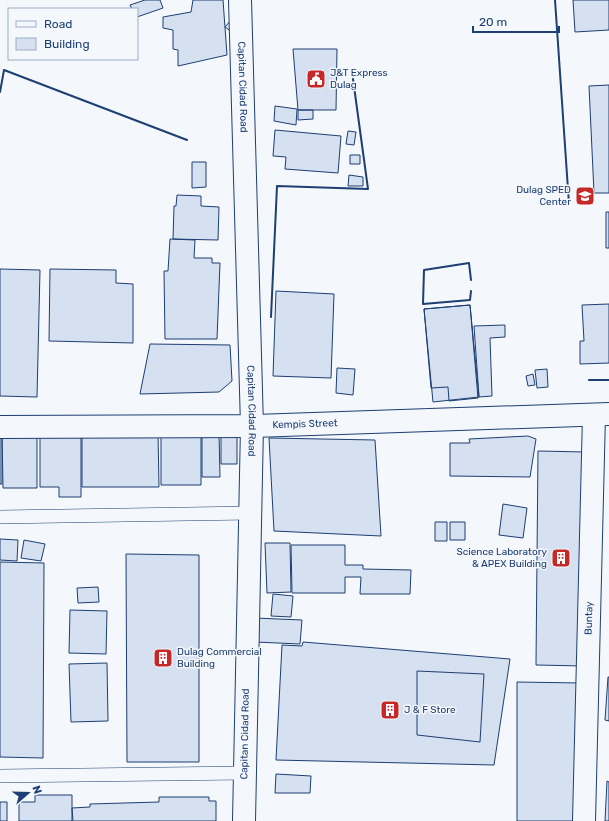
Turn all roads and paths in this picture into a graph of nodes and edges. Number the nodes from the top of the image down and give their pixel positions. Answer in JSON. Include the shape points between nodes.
{"nodes":[{"id":1,"x":240,"y":0,"type":"edge"},
{"id":2,"x":602,"y":414,"type":"edge"},
{"id":3,"x":252,"y":426,"type":"junction"},
{"id":4,"x":0,"y":427,"type":"edge"},
{"id":5,"x":250,"y":513,"type":"junction"},
{"id":6,"x":0,"y":517,"type":"edge"},
{"id":7,"x":244,"y":773,"type":"junction"},
{"id":8,"x":0,"y":776,"type":"edge"},
{"id":9,"x":244,"y":821,"type":"edge"},
{"id":10,"x":584,"y":821,"type":"edge"}],
"edges":[{"from":1,"to":3,"type":"street","name":"Capitan Cidad Road"},
{"from":2,"to":3,"type":"street","name":"Kempis Street"},
{"from":2,"to":10,"type":"street","name":"Buntay"},
{"from":3,"to":4,"type":"street","name":"Kempis Street"},
{"from":3,"to":5,"type":"street","name":"Capitan Cidad Road"},
{"from":5,"to":6,"type":"lane"},
{"from":5,"to":7,"type":"street","name":"Capitan Cidad Road"},
{"from":7,"to":8,"type":"lane"},
{"from":7,"to":9,"type":"street","name":"Capitan Cidad Road"}]}
